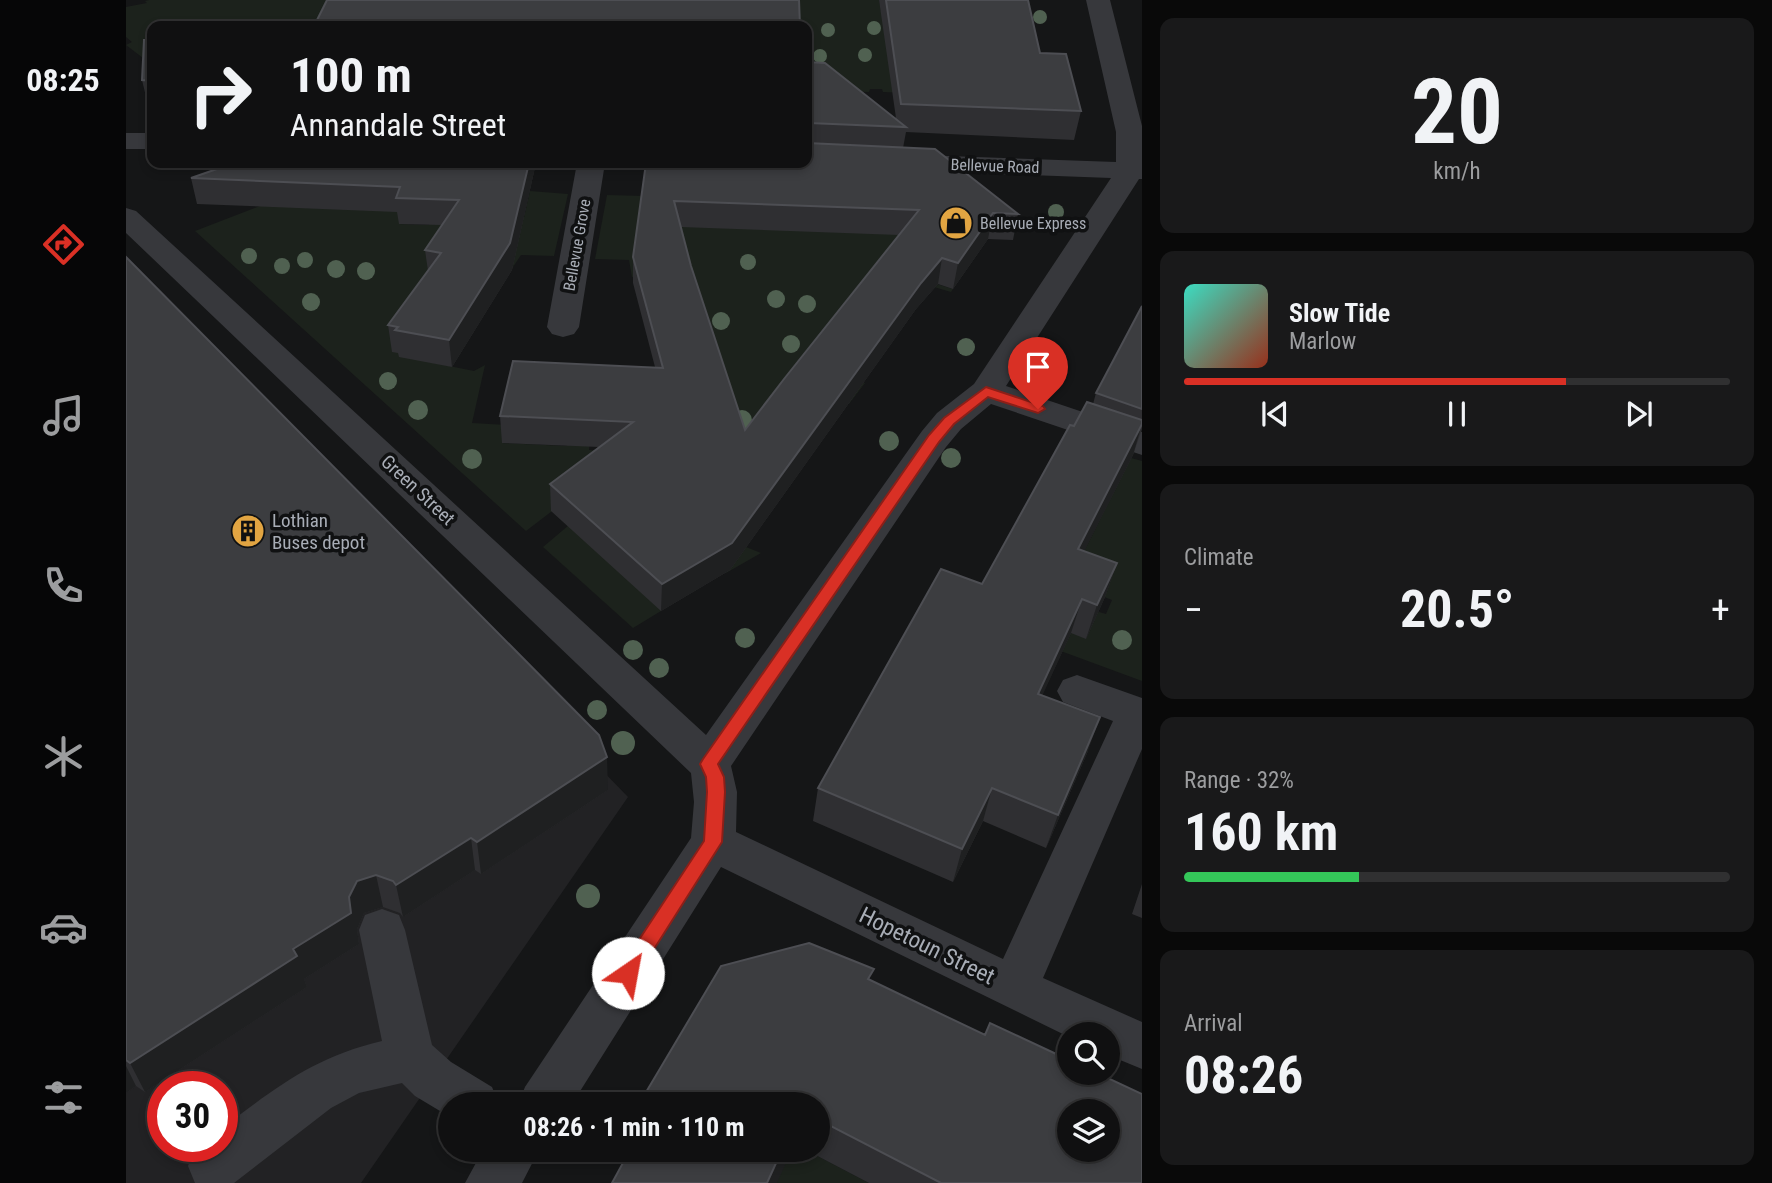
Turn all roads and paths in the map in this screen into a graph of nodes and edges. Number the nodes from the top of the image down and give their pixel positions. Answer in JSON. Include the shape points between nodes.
{"nodes":[{"id":1,"x":1098,"y":0,"type":"edge"},
{"id":2,"x":126,"y":141,"type":"edge"},
{"id":3,"x":147,"y":141,"type":"edge"},
{"id":4,"x":812,"y":159,"type":"edge"},
{"id":5,"x":590,"y":168,"type":"edge"},
{"id":6,"x":1136,"y":171,"type":"edge"},
{"id":7,"x":126,"y":217,"type":"edge"},
{"id":8,"x":563,"y":327,"type":"dead end"},
{"id":9,"x":986,"y":391,"type":"junction"},
{"id":10,"x":1142,"y":444,"type":"edge"},
{"id":11,"x":1077,"y":691,"type":"dead end"},
{"id":12,"x":1139,"y":714,"type":"edge"},
{"id":13,"x":709,"y":764,"type":"junction"},
{"id":14,"x":713,"y":842,"type":"junction"},
{"id":15,"x":382,"y":930,"type":"dead end"},
{"id":16,"x":1014,"y":988,"type":"junction"},
{"id":17,"x":1142,"y":1046,"type":"edge"},
{"id":18,"x":410,"y":1057,"type":"junction"},
{"id":19,"x":454,"y":1092,"type":"edge"},
{"id":20,"x":551,"y":1092,"type":"edge"},
{"id":21,"x":505,"y":1162,"type":"edge"},
{"id":22,"x":214,"y":1166,"type":"dead end"},
{"id":23,"x":492,"y":1183,"type":"edge"}],
"edges":[{"from":1,"to":6,"type":"street"},
{"from":2,"to":3,"type":"street"},
{"from":4,"to":6,"type":"street","name":"Bellevue Road"},
{"from":5,"to":8,"type":"street","name":"Bellevue Grove"},
{"from":6,"to":9,"type":"street"},
{"from":7,"to":13,"type":"street","name":"Green Street"},
{"from":9,"to":10,"type":"street"},
{"from":9,"to":13,"type":"street","via":[[934,439]]},
{"from":11,"to":12,"type":"street"},
{"from":12,"to":16,"type":"street"},
{"from":13,"to":14,"type":"street","via":[[715,784]]},
{"from":14,"to":16,"type":"street","name":"Hopetoun Street"},
{"from":14,"to":20,"type":"street"},
{"from":15,"to":18,"type":"street"},
{"from":16,"to":17,"type":"street","name":"Hopetoun Street"},
{"from":18,"to":19,"type":"street"},
{"from":18,"to":22,"type":"street","via":[[350,1072],[313,1091]]},
{"from":21,"to":23,"type":"street"}]}
